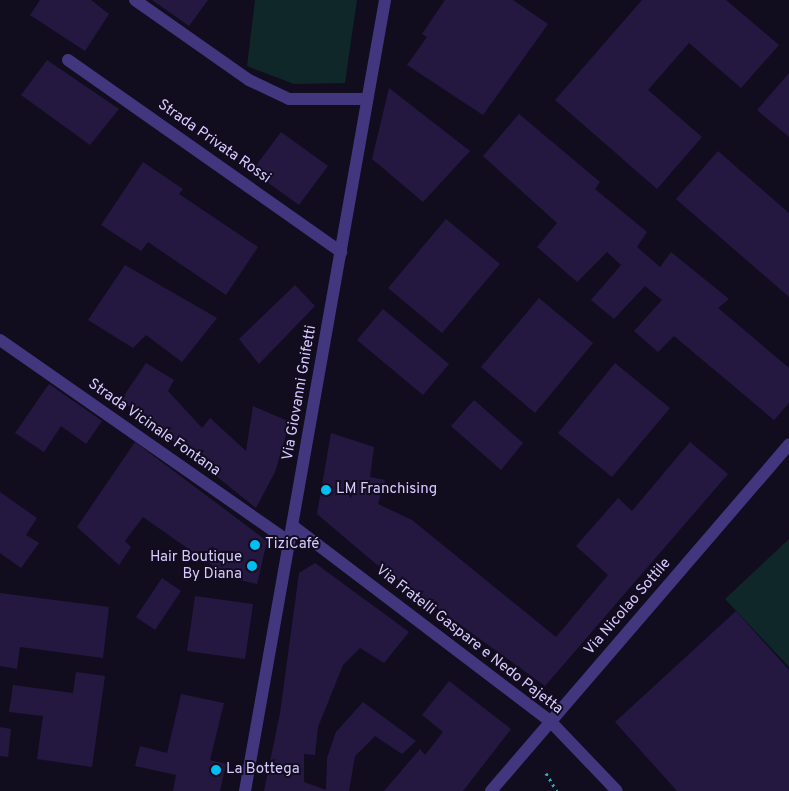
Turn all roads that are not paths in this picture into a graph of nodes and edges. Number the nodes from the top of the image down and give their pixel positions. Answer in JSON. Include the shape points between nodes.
{"nodes":[{"id":1,"x":135,"y":0,"type":"edge"},
{"id":2,"x":385,"y":0,"type":"edge"},
{"id":3,"x":68,"y":60,"type":"dead end"},
{"id":4,"x":367,"y":99,"type":"junction"},
{"id":5,"x":341,"y":252,"type":"junction"},
{"id":6,"x":0,"y":340,"type":"edge"},
{"id":7,"x":789,"y":445,"type":"edge"},
{"id":8,"x":293,"y":526,"type":"junction"},
{"id":9,"x":290,"y":542,"type":"junction"},
{"id":10,"x":551,"y":722,"type":"junction"},
{"id":11,"x":245,"y":791,"type":"edge"},
{"id":12,"x":491,"y":791,"type":"edge"},
{"id":13,"x":617,"y":791,"type":"edge"}],
"edges":[{"from":1,"to":4,"type":"street","via":[[249,80],[289,99]]},
{"from":2,"to":4,"type":"street","name":"Via Giovanni Gnifetti"},
{"from":3,"to":5,"type":"street","name":"Strada Privata Rossi"},
{"from":4,"to":5,"type":"street","name":"Via Giovanni Gnifetti"},
{"from":5,"to":8,"type":"street","name":"Via Giovanni Gnifetti"},
{"from":6,"to":9,"type":"street","name":"Strada Vicinale Fontana"},
{"from":7,"to":10,"type":"street","name":"Via Nicolao Sottile"},
{"from":8,"to":9,"type":"street","name":"Via Giovanni Gnifetti"},
{"from":8,"to":10,"type":"street","name":"Via Fratelli Gaspare e Nedo Pajetta"},
{"from":9,"to":11,"type":"street","name":"Via Giovanni Gnifetti"},
{"from":10,"to":12,"type":"street","name":"Via Nicolao Sottile"},
{"from":10,"to":13,"type":"street","name":"Via Fratelli Gaspare e Nedo Pajetta"}]}
